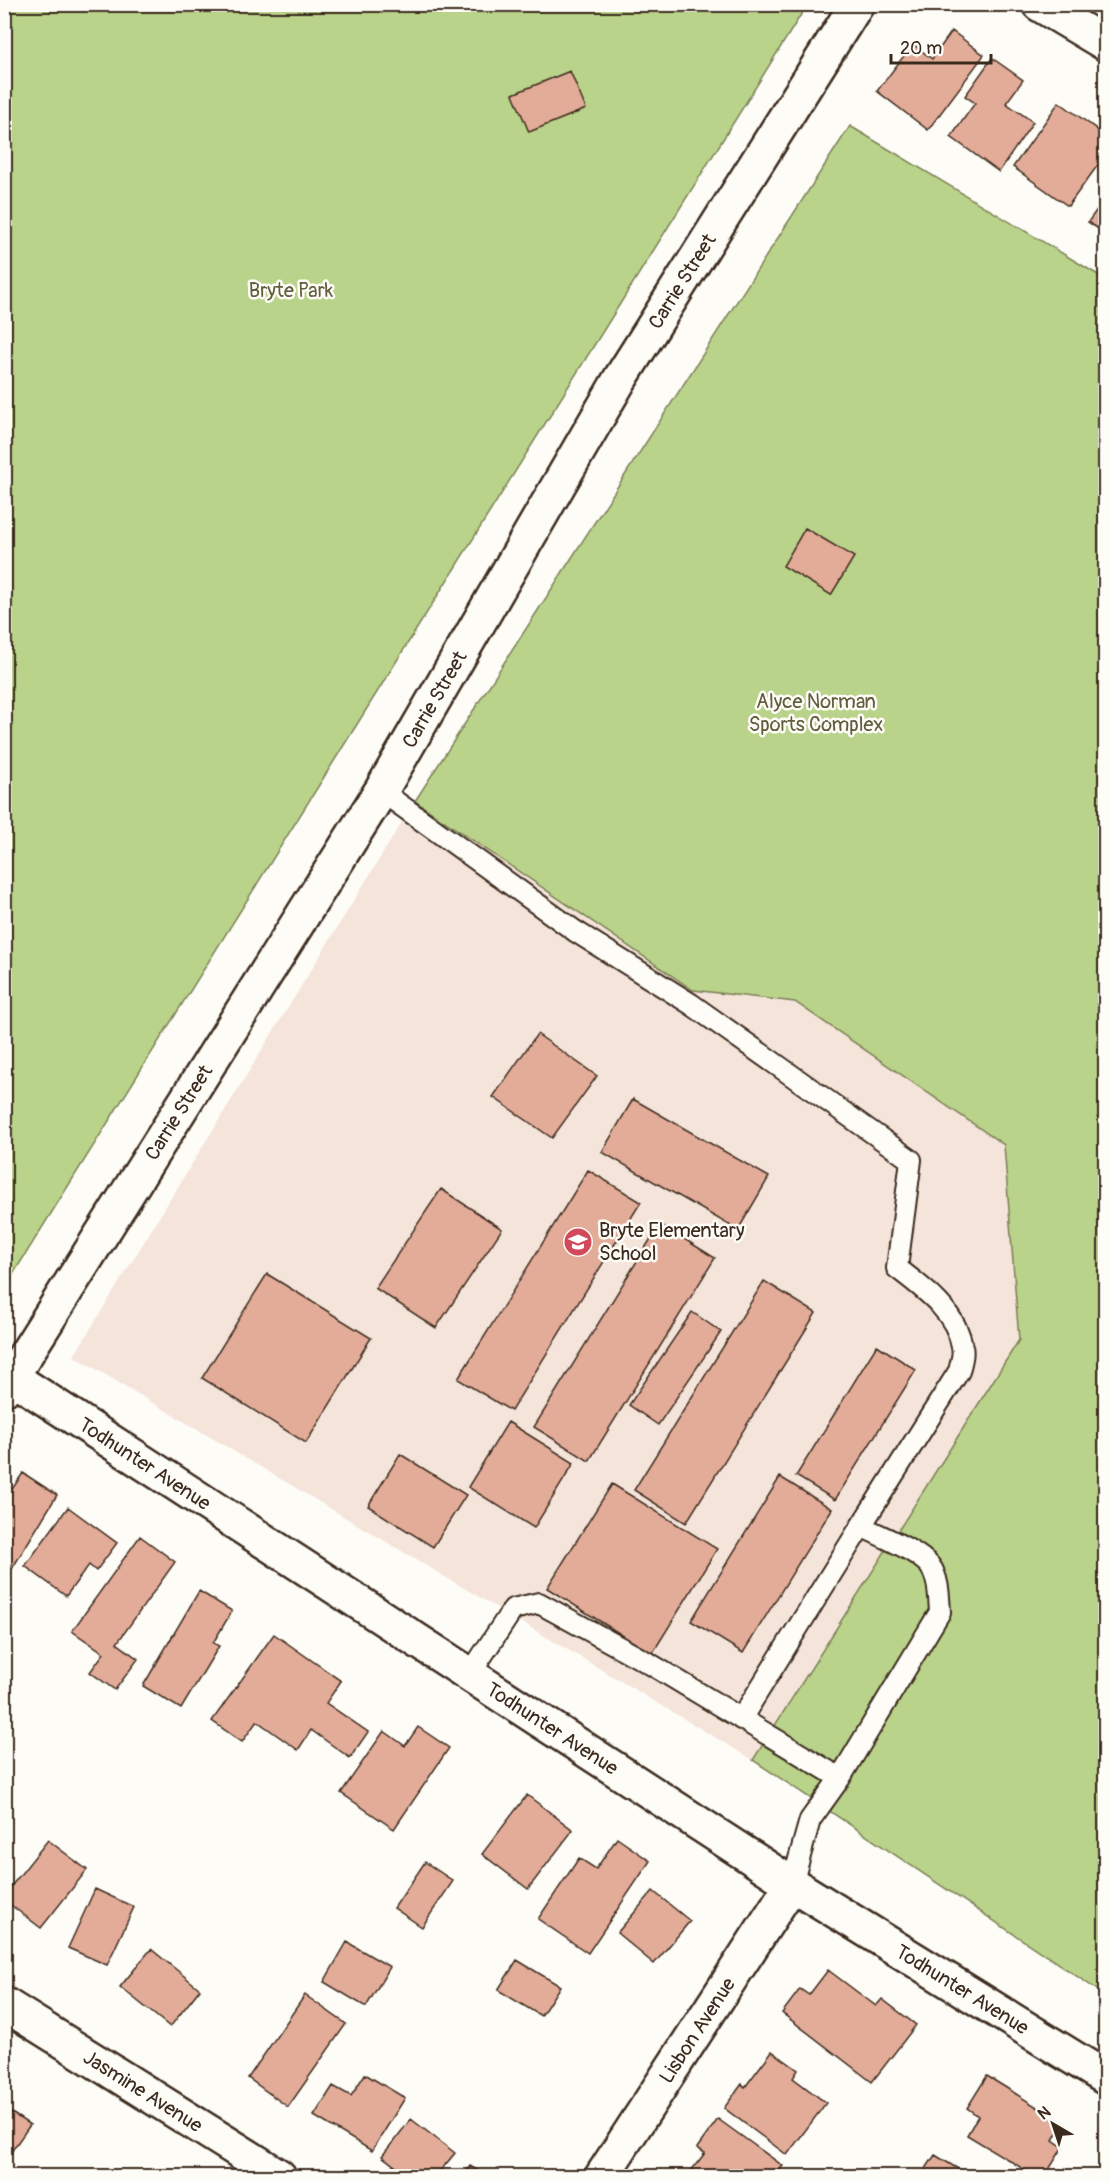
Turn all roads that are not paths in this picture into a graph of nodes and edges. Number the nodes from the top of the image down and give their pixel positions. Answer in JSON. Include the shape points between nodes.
{"nodes":[{"id":1,"x":857,"y":4,"type":"edge"},
{"id":2,"x":1039,"y":4,"type":"edge"},
{"id":3,"x":1106,"y":44,"type":"edge"},
{"id":4,"x":381,"y":791,"type":"junction"},
{"id":5,"x":7,"y":1380,"type":"edge"},
{"id":6,"x":861,"y":1526,"type":"junction"},
{"id":7,"x":470,"y":1674,"type":"junction"},
{"id":8,"x":741,"y":1719,"type":"junction"},
{"id":9,"x":840,"y":1778,"type":"junction"},
{"id":10,"x":792,"y":1884,"type":"junction"},
{"id":11,"x":4,"y":2004,"type":"edge"},
{"id":12,"x":1106,"y":2078,"type":"edge"},
{"id":13,"x":279,"y":2176,"type":"edge"},
{"id":14,"x":602,"y":2176,"type":"edge"}],
"edges":[{"from":1,"to":4,"type":"street","name":"Carrie Street","via":[[620,379]]},
{"from":2,"to":3,"type":"street"},
{"from":4,"to":5,"type":"street","name":"Carrie Street"},
{"from":4,"to":6,"type":"lane","via":[[575,931],[691,1004],[910,1160],[897,1268],[931,1294],[957,1331],[963,1348],[954,1380]]},
{"from":5,"to":7,"type":"street","name":"Todhunter Avenue"},
{"from":6,"to":8,"type":"lane"},
{"from":6,"to":9,"type":"lane","via":[[915,1554],[930,1567],[939,1590],[940,1612]]},
{"from":7,"to":8,"type":"lane","via":[[513,1609],[539,1603]]},
{"from":7,"to":10,"type":"street","name":"Todhunter Avenue"},
{"from":8,"to":9,"type":"lane"},
{"from":9,"to":10,"type":"lane","via":[[810,1820]]},
{"from":10,"to":12,"type":"street","name":"Todhunter Avenue"},
{"from":10,"to":14,"type":"street","name":"Lisbon Avenue"},
{"from":11,"to":13,"type":"street","name":"Jasmine Avenue"}]}
